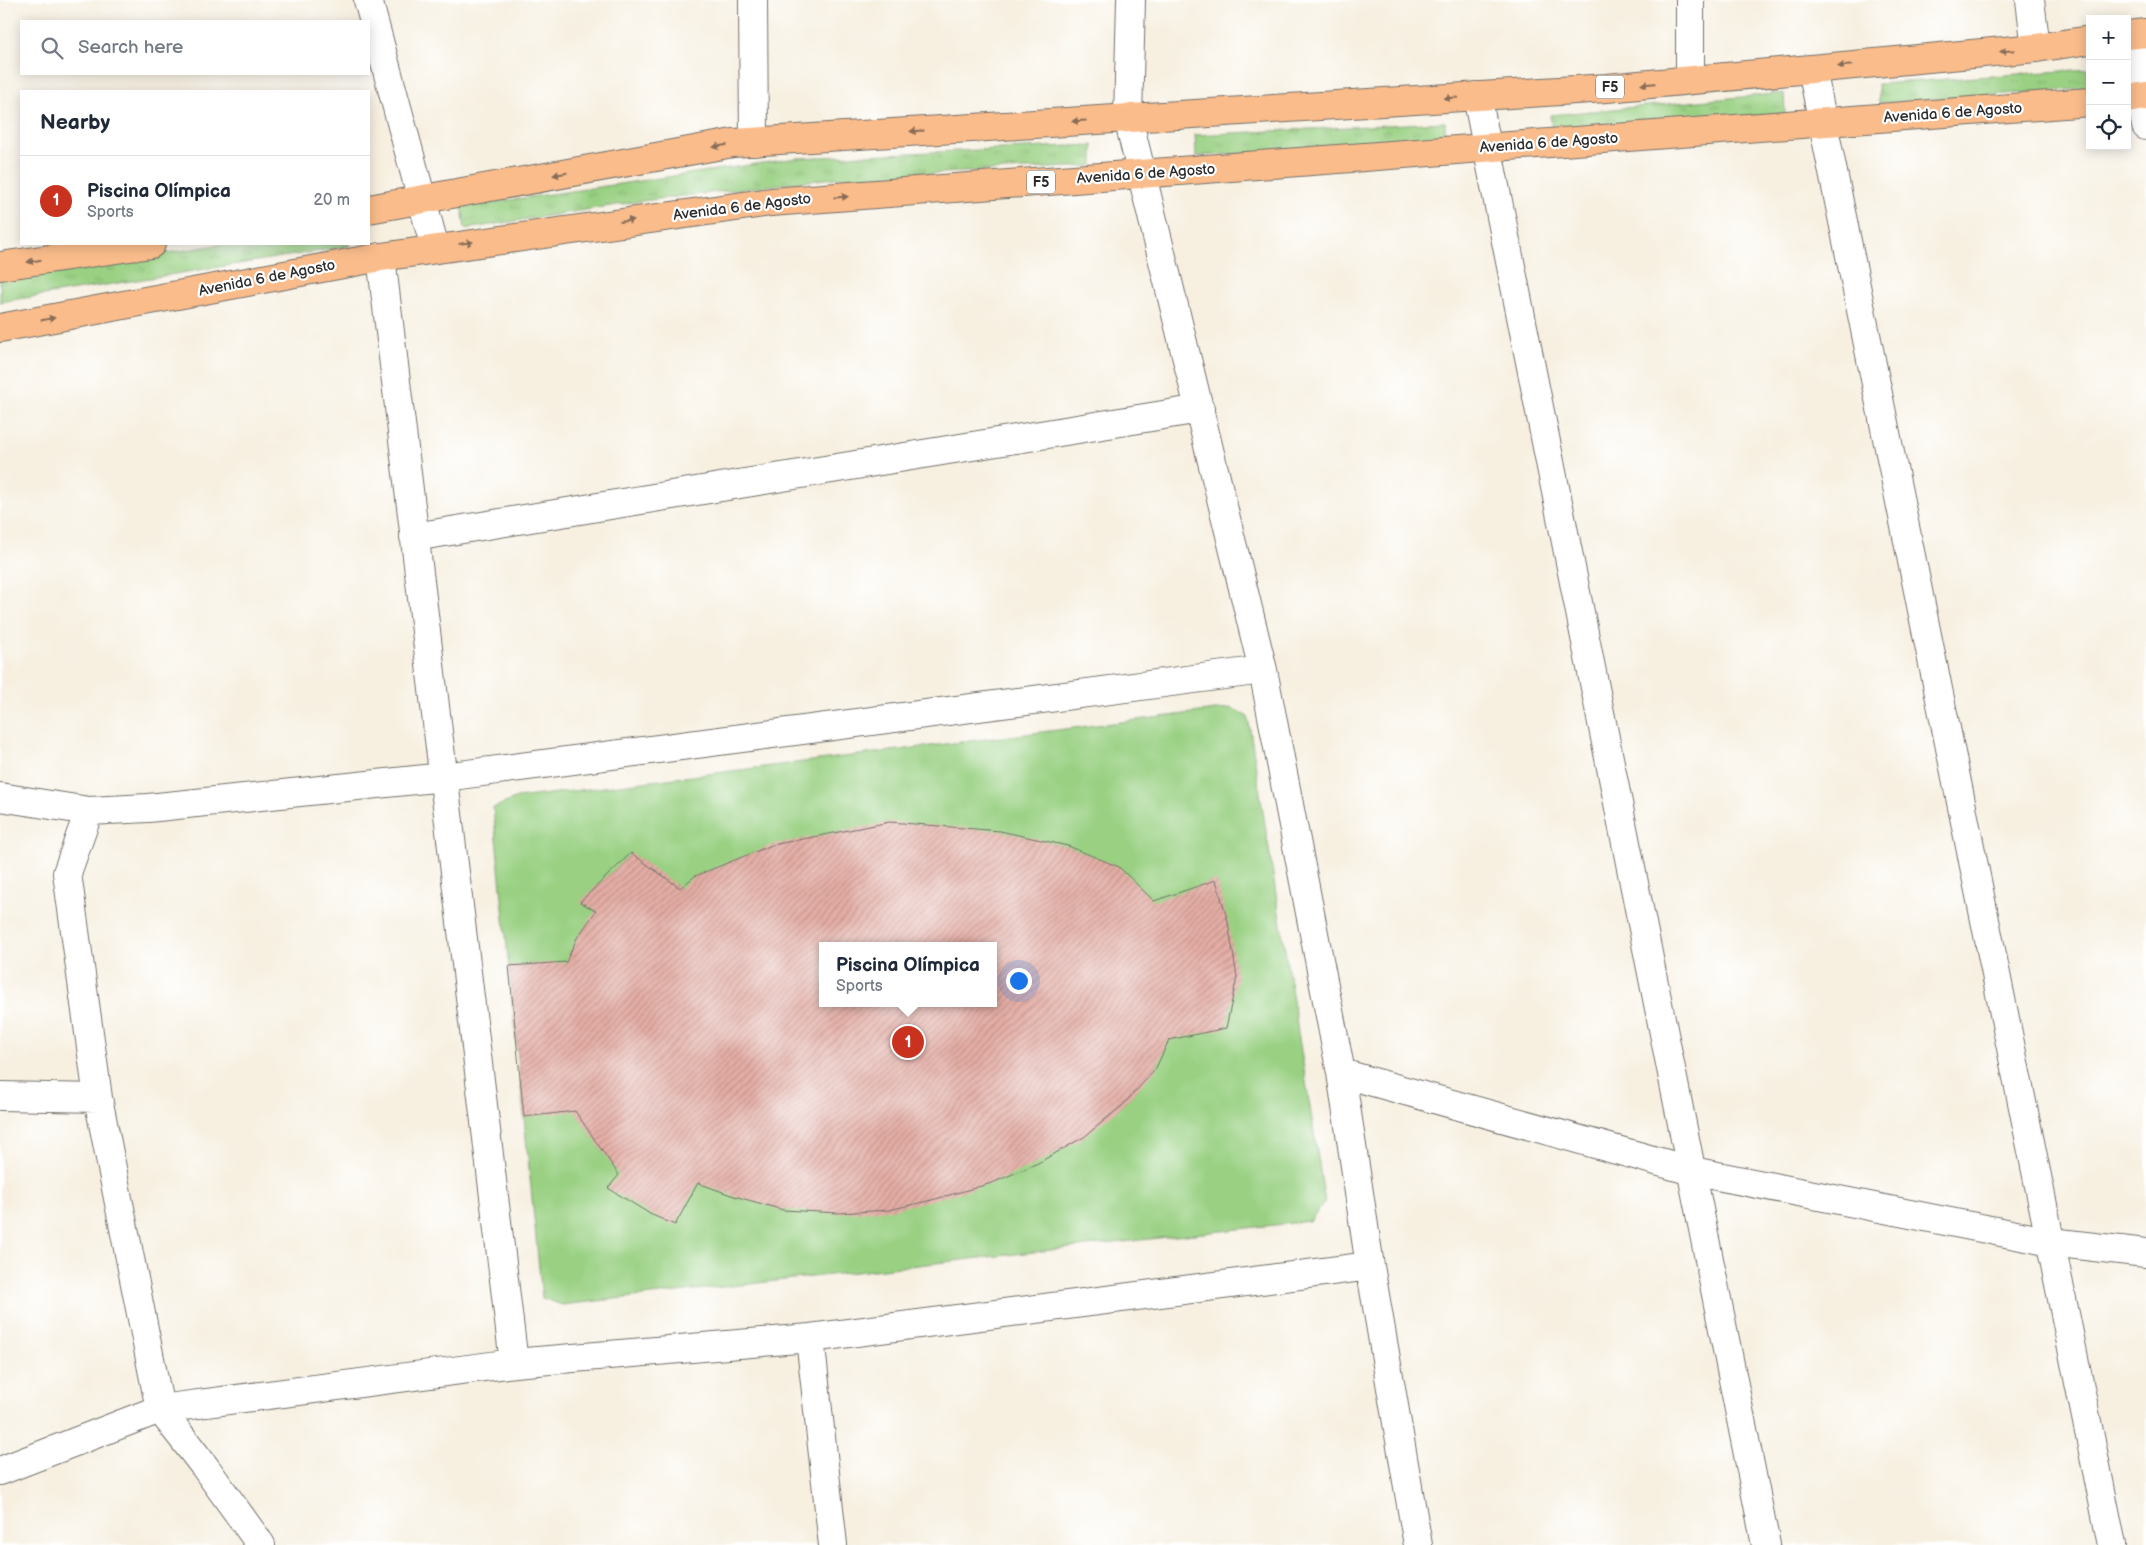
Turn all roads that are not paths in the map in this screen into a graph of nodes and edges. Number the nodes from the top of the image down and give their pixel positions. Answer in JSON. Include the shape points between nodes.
{"nodes":[{"id":1,"x":753,"y":0,"type":"edge"},
{"id":2,"x":1131,"y":0,"type":"edge"},
{"id":3,"x":1690,"y":0,"type":"edge"},
{"id":4,"x":2030,"y":0,"type":"edge"},
{"id":5,"x":368,"y":1,"type":"edge"},
{"id":6,"x":2134,"y":34,"type":"edge"},
{"id":7,"x":2086,"y":41,"type":"edge"},
{"id":8,"x":2036,"y":48,"type":"junction"},
{"id":9,"x":1812,"y":69,"type":"junction"},
{"id":10,"x":1690,"y":80,"type":"junction"},
{"id":11,"x":1478,"y":96,"type":"junction"},
{"id":12,"x":2138,"y":98,"type":"edge"},
{"id":13,"x":2086,"y":102,"type":"edge"},
{"id":14,"x":1128,"y":118,"type":"junction"},
{"id":15,"x":1824,"y":123,"type":"junction"},
{"id":16,"x":2146,"y":126,"type":"edge"},
{"id":17,"x":754,"y":142,"type":"junction"},
{"id":18,"x":1488,"y":148,"type":"junction"},
{"id":19,"x":1142,"y":174,"type":"junction"},
{"id":20,"x":422,"y":200,"type":"junction"},
{"id":21,"x":370,"y":209,"type":"edge"},
{"id":22,"x":144,"y":245,"type":"edge"},
{"id":23,"x":435,"y":248,"type":"junction"},
{"id":24,"x":381,"y":256,"type":"junction"},
{"id":25,"x":0,"y":266,"type":"edge"},
{"id":26,"x":0,"y":328,"type":"edge"},
{"id":27,"x":1200,"y":409,"type":"junction"},
{"id":28,"x":414,"y":537,"type":"junction"},
{"id":29,"x":1263,"y":670,"type":"junction"},
{"id":30,"x":444,"y":777,"type":"junction"},
{"id":31,"x":0,"y":797,"type":"edge"},
{"id":32,"x":89,"y":811,"type":"junction"},
{"id":33,"x":1341,"y":1073,"type":"junction"},
{"id":34,"x":0,"y":1096,"type":"edge"},
{"id":35,"x":98,"y":1098,"type":"junction"},
{"id":36,"x":1692,"y":1171,"type":"junction"},
{"id":37,"x":2051,"y":1242,"type":"junction"},
{"id":38,"x":2146,"y":1253,"type":"edge"},
{"id":39,"x":1370,"y":1266,"type":"junction"},
{"id":40,"x":810,"y":1338,"type":"junction"},
{"id":41,"x":514,"y":1363,"type":"junction"},
{"id":42,"x":160,"y":1409,"type":"junction"},
{"id":43,"x":0,"y":1471,"type":"edge"},
{"id":44,"x":261,"y":1545,"type":"edge"},
{"id":45,"x":833,"y":1545,"type":"edge"},
{"id":46,"x":1418,"y":1545,"type":"edge"},
{"id":47,"x":1766,"y":1545,"type":"edge"},
{"id":48,"x":2112,"y":1545,"type":"edge"}],
"edges":[{"from":1,"to":17,"type":"street"},
{"from":2,"to":14,"type":"street"},
{"from":3,"to":10,"type":"street"},
{"from":4,"to":8,"type":"street"},
{"from":5,"to":20,"type":"street"},
{"from":6,"to":12,"type":"street"},
{"from":7,"to":8,"type":"highway","number":"F5"},
{"from":8,"to":9,"type":"highway","number":"F5","one_way":true},
{"from":9,"to":10,"type":"highway","number":"F5"},
{"from":9,"to":15,"type":"street"},
{"from":10,"to":11,"type":"highway","number":"F5","one_way":true},
{"from":11,"to":14,"type":"highway","number":"F5","one_way":true},
{"from":11,"to":18,"type":"street"},
{"from":12,"to":16,"type":"street"},
{"from":13,"to":15,"type":"highway","name":"Avenida 6 de Agosto","number":"F5"},
{"from":14,"to":17,"type":"highway","number":"F5","one_way":true},
{"from":14,"to":19,"type":"street"},
{"from":15,"to":18,"type":"highway","name":"Avenida 6 de Agosto","number":"F5"},
{"from":15,"to":37,"type":"street"},
{"from":17,"to":20,"type":"highway","number":"F5","one_way":true,"via":[[733,143]]},
{"from":18,"to":19,"type":"highway","name":"Avenida 6 de Agosto","number":"F5"},
{"from":18,"to":36,"type":"street"},
{"from":23,"to":19,"type":"highway","name":"Avenida 6 de Agosto","number":"F5","one_way":true,"via":[[771,202]]},
{"from":19,"to":27,"type":"street"},
{"from":20,"to":21,"type":"highway","number":"F5"},
{"from":20,"to":23,"type":"street"},
{"from":22,"to":25,"type":"highway","one_way":true},
{"from":23,"to":24,"type":"highway","name":"Avenida 6 de Agosto","number":"F5"},
{"from":26,"to":24,"type":"highway","name":"Avenida 6 de Agosto","number":"F5","one_way":true},
{"from":24,"to":28,"type":"street"},
{"from":27,"to":28,"type":"street"},
{"from":27,"to":29,"type":"street"},
{"from":28,"to":30,"type":"street"},
{"from":29,"to":30,"type":"street"},
{"from":29,"to":33,"type":"street"},
{"from":30,"to":32,"type":"street","via":[[148,808]]},
{"from":30,"to":41,"type":"street"},
{"from":31,"to":32,"type":"street"},
{"from":32,"to":35,"type":"street","via":[[67,873]]},
{"from":33,"to":36,"type":"street"},
{"from":33,"to":39,"type":"street"},
{"from":34,"to":35,"type":"street"},
{"from":35,"to":42,"type":"street"},
{"from":36,"to":37,"type":"street"},
{"from":36,"to":47,"type":"street"},
{"from":37,"to":38,"type":"street"},
{"from":37,"to":48,"type":"street"},
{"from":39,"to":40,"type":"street"},
{"from":39,"to":46,"type":"street"},
{"from":40,"to":41,"type":"street"},
{"from":40,"to":45,"type":"street"},
{"from":41,"to":42,"type":"street"},
{"from":42,"to":43,"type":"street"},
{"from":42,"to":44,"type":"street"}]}
